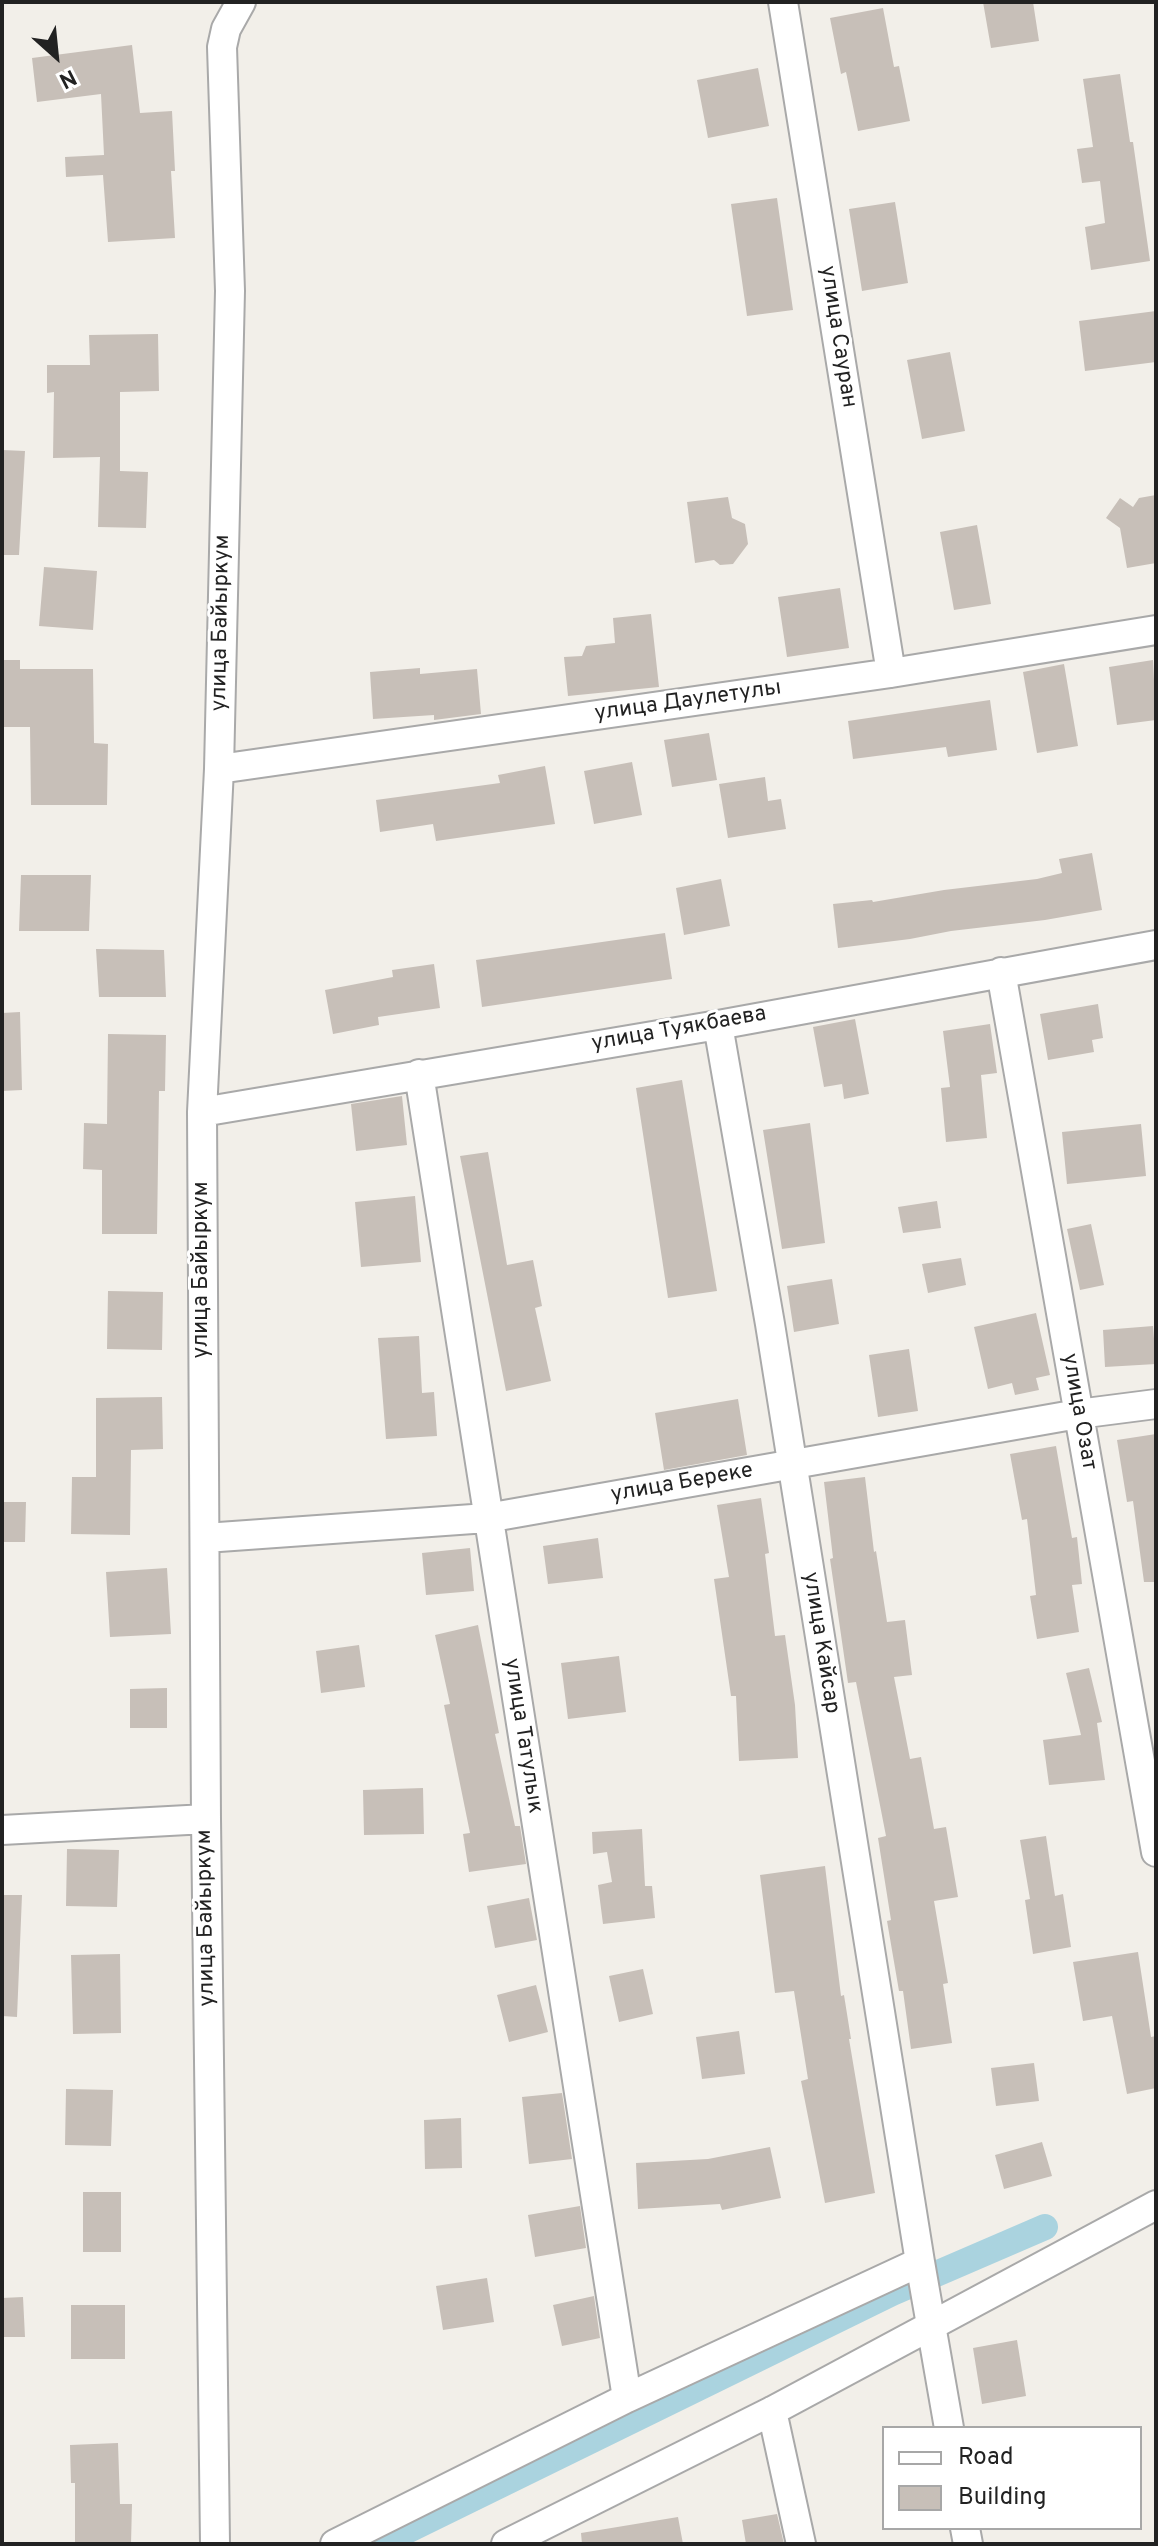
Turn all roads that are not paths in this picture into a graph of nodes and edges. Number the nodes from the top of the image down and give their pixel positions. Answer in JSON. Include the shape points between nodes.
{"nodes":[{"id":1,"x":241,"y":2,"type":"edge"},
{"id":2,"x":783,"y":2,"type":"edge"},
{"id":3,"x":1156,"y":630,"type":"edge"},
{"id":4,"x":891,"y":673,"type":"junction"},
{"id":5,"x":219,"y":769,"type":"junction"},
{"id":6,"x":1156,"y":945,"type":"edge"},
{"id":7,"x":1001,"y":972,"type":"junction"},
{"id":8,"x":718,"y":1025,"type":"junction"},
{"id":9,"x":419,"y":1074,"type":"junction"},
{"id":10,"x":202,"y":1112,"type":"junction"},
{"id":11,"x":1156,"y":1404,"type":"edge"},
{"id":12,"x":1078,"y":1414,"type":"junction"},
{"id":13,"x":791,"y":1466,"type":"junction"},
{"id":14,"x":487,"y":1518,"type":"junction"},
{"id":15,"x":205,"y":1538,"type":"junction"},
{"id":16,"x":206,"y":1819,"type":"junction"},
{"id":17,"x":2,"y":1830,"type":"edge"},
{"id":18,"x":1156,"y":1852,"type":"edge"},
{"id":19,"x":1156,"y":2205,"type":"edge"},
{"id":20,"x":920,"y":2262,"type":"junction"},
{"id":21,"x":931,"y":2318,"type":"junction"},
{"id":22,"x":627,"y":2398,"type":"junction"},
{"id":23,"x":772,"y":2411,"type":"junction"},
{"id":24,"x":949,"y":2426,"type":"edge"},
{"id":25,"x":215,"y":2544,"type":"edge"},
{"id":26,"x":335,"y":2544,"type":"edge"},
{"id":27,"x":506,"y":2544,"type":"edge"},
{"id":28,"x":801,"y":2544,"type":"edge"}],
"edges":[{"from":1,"to":5,"type":"street","name":"улица Байыркум","via":[[222,47],[230,291]]},
{"from":2,"to":4,"type":"street","name":"улица Сауран"},
{"from":3,"to":4,"type":"street","name":"улица Даулетулы"},
{"from":4,"to":5,"type":"street","name":"улица Даулетулы"},
{"from":5,"to":10,"type":"street","name":"улица Байыркум"},
{"from":6,"to":7,"type":"street","name":"улица Туякбаева"},
{"from":7,"to":8,"type":"street","name":"улица Туякбаева"},
{"from":7,"to":12,"type":"street","name":"улица Озат"},
{"from":8,"to":9,"type":"street","name":"улица Туякбаева"},
{"from":8,"to":13,"type":"street","name":"улица Кайсар"},
{"from":9,"to":10,"type":"street","name":"улица Туякбаева"},
{"from":9,"to":14,"type":"street","name":"улица Татулык"},
{"from":10,"to":15,"type":"street","name":"улица Байыркум"},
{"from":11,"to":12,"type":"street","name":"улица Береке"},
{"from":12,"to":13,"type":"street","name":"улица Береке"},
{"from":12,"to":18,"type":"street","name":"улица Озат"},
{"from":13,"to":14,"type":"street","name":"улица Береке"},
{"from":13,"to":20,"type":"street","name":"улица Кайсар"},
{"from":14,"to":15,"type":"street","name":"улица Береке"},
{"from":14,"to":22,"type":"street","name":"улица Татулык"},
{"from":15,"to":16,"type":"street","name":"улица Байыркум"},
{"from":16,"to":17,"type":"street"},
{"from":16,"to":25,"type":"street","name":"улица Байыркум"},
{"from":19,"to":21,"type":"street"},
{"from":20,"to":21,"type":"street","name":"улица Кайсар"},
{"from":20,"to":22,"type":"street"},
{"from":21,"to":23,"type":"street"},
{"from":21,"to":24,"type":"street"},
{"from":22,"to":26,"type":"street"},
{"from":23,"to":27,"type":"street"},
{"from":23,"to":28,"type":"street"}]}
